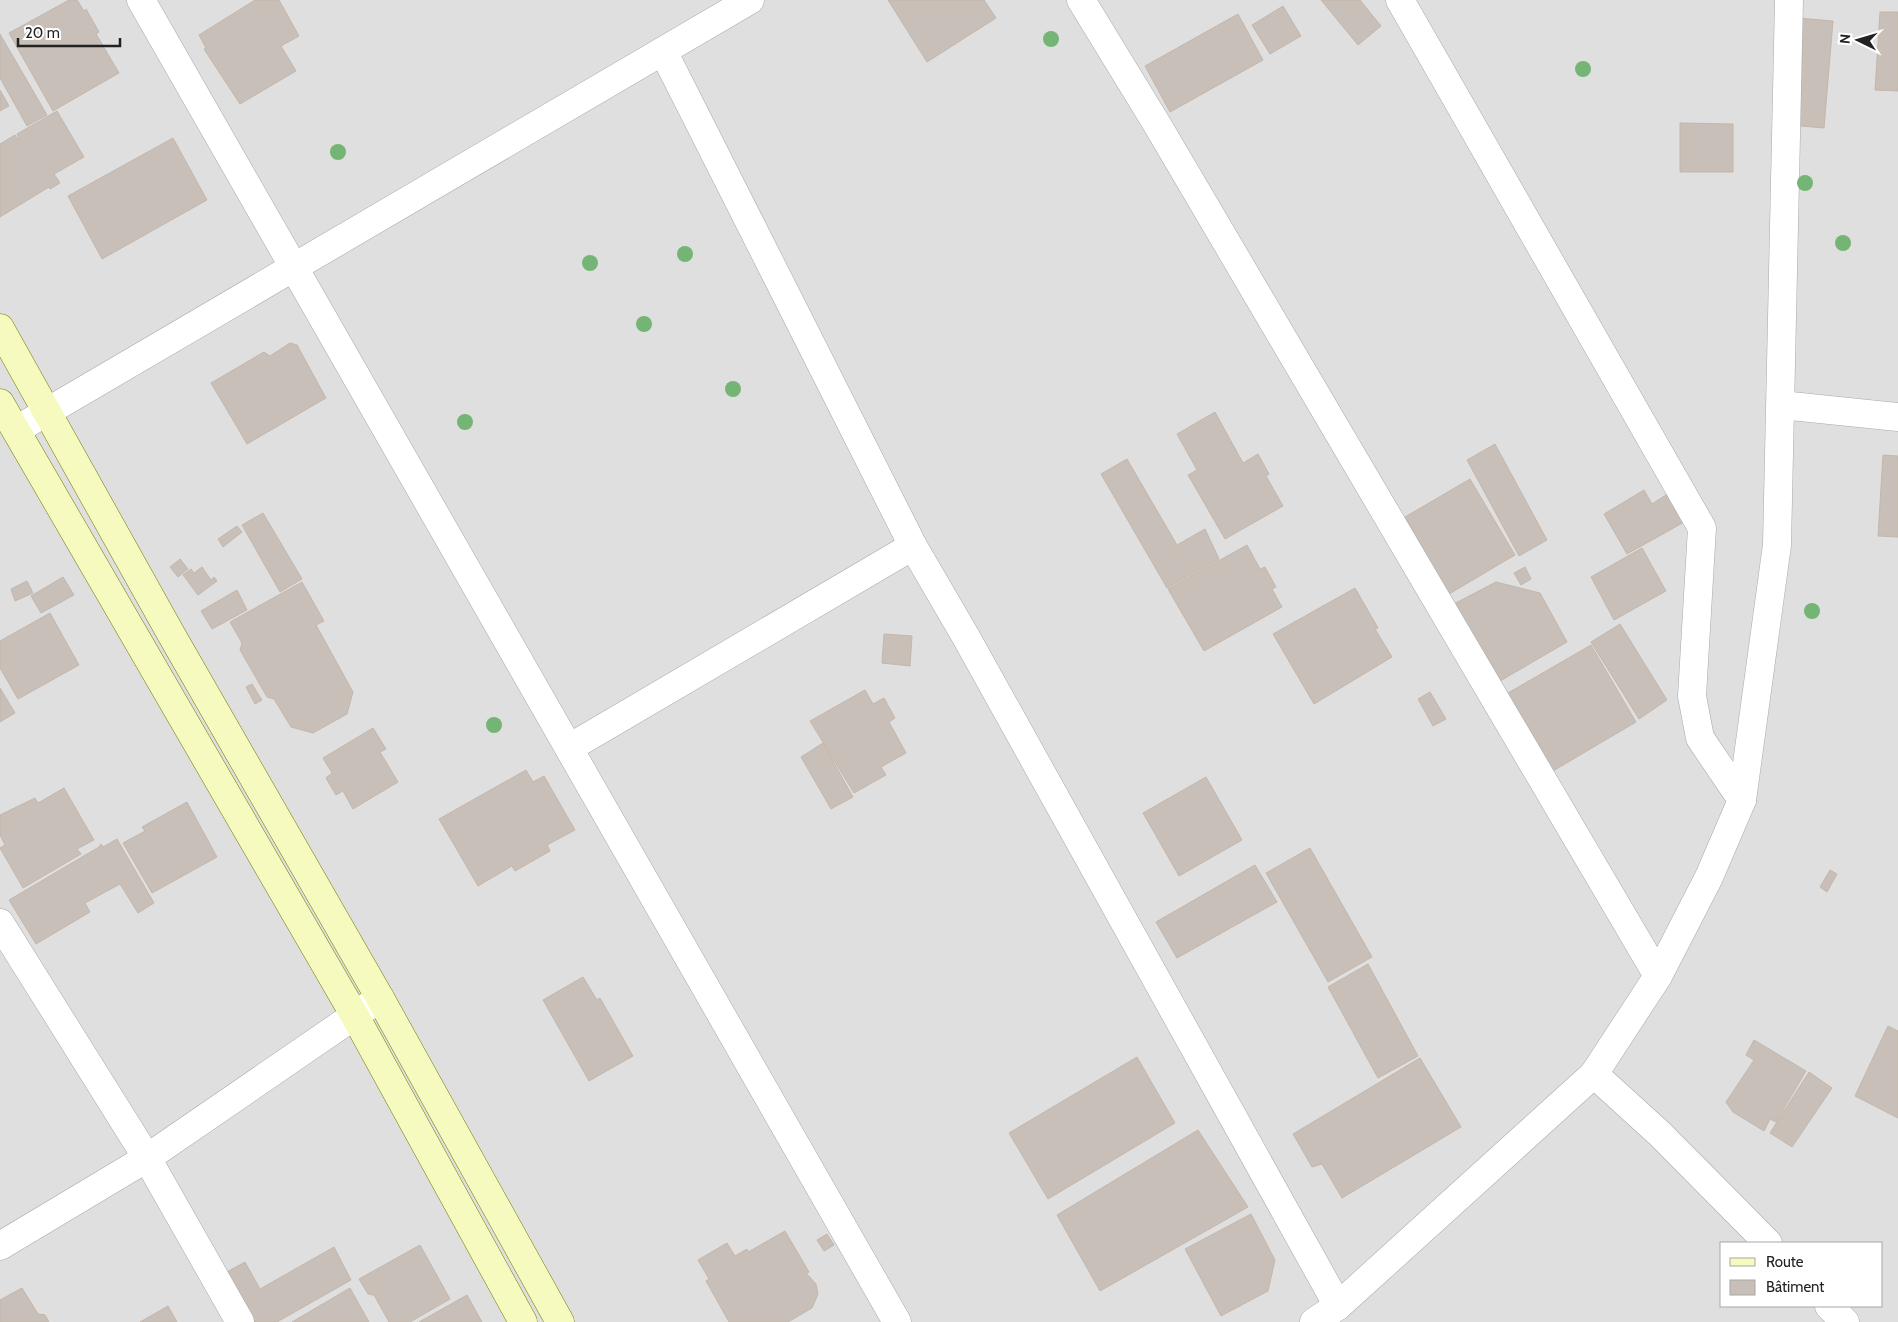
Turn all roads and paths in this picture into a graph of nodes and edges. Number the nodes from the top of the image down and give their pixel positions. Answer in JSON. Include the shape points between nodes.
{"nodes":[{"id":1,"x":750,"y":0,"type":"edge"},
{"id":2,"x":1081,"y":0,"type":"edge"},
{"id":3,"x":1400,"y":0,"type":"edge"},
{"id":4,"x":1789,"y":0,"type":"edge"},
{"id":5,"x":146,"y":2,"type":"edge"},
{"id":6,"x":663,"y":51,"type":"junction"},
{"id":7,"x":294,"y":267,"type":"junction"},
{"id":8,"x":0,"y":328,"type":"edge"},
{"id":9,"x":0,"y":403,"type":"edge"},
{"id":10,"x":1781,"y":405,"type":"junction"},
{"id":11,"x":48,"y":411,"type":"junction"},
{"id":12,"x":1898,"y":417,"type":"edge"},
{"id":13,"x":16,"y":430,"type":"junction"},
{"id":14,"x":913,"y":546,"type":"junction"},
{"id":15,"x":569,"y":748,"type":"junction"},
{"id":16,"x":1742,"y":800,"type":"junction"},
{"id":17,"x":0,"y":923,"type":"edge"},
{"id":18,"x":1658,"y":976,"type":"junction"},
{"id":19,"x":380,"y":998,"type":"junction"},
{"id":20,"x":354,"y":1016,"type":"junction"},
{"id":21,"x":1594,"y":1074,"type":"junction"},
{"id":22,"x":147,"y":1158,"type":"junction"},
{"id":23,"x":1767,"y":1242,"type":"edge"},
{"id":24,"x":0,"y":1246,"type":"edge"},
{"id":25,"x":1338,"y":1306,"type":"junction"},
{"id":26,"x":1830,"y":1307,"type":"edge"},
{"id":27,"x":240,"y":1322,"type":"edge"},
{"id":28,"x":523,"y":1322,"type":"edge"},
{"id":29,"x":560,"y":1322,"type":"edge"},
{"id":30,"x":897,"y":1322,"type":"edge"},
{"id":31,"x":1314,"y":1322,"type":"edge"},
{"id":32,"x":1845,"y":1322,"type":"edge"}],
"edges":[{"from":1,"to":6,"type":"street"},
{"from":2,"to":18,"type":"street"},
{"from":3,"to":16,"type":"street","via":[[1702,528],[1692,696],[1700,738]]},
{"from":4,"to":10,"type":"street"},
{"from":5,"to":7,"type":"street"},
{"from":6,"to":7,"type":"street"},
{"from":6,"to":14,"type":"street"},
{"from":7,"to":11,"type":"street"},
{"from":7,"to":15,"type":"street"},
{"from":8,"to":11,"type":"main road"},
{"from":9,"to":13,"type":"main road"},
{"from":10,"to":12,"type":"street"},
{"from":10,"to":16,"type":"street","via":[[1777,545]]},
{"from":11,"to":13,"type":"street"},
{"from":11,"to":19,"type":"main road","via":[[171,634]]},
{"from":13,"to":20,"type":"main road"},
{"from":14,"to":15,"type":"street"},
{"from":14,"to":25,"type":"street"},
{"from":15,"to":30,"type":"street"},
{"from":16,"to":18,"type":"street","via":[[1709,877]]},
{"from":17,"to":22,"type":"street"},
{"from":18,"to":21,"type":"street"},
{"from":19,"to":20,"type":"street"},
{"from":19,"to":29,"type":"main road"},
{"from":20,"to":22,"type":"street"},
{"from":20,"to":28,"type":"main road"},
{"from":21,"to":23,"type":"street","via":[[1660,1134]]},
{"from":21,"to":25,"type":"street"},
{"from":22,"to":24,"type":"street"},
{"from":22,"to":27,"type":"street"},
{"from":25,"to":31,"type":"street"},
{"from":26,"to":32,"type":"street"}]}
